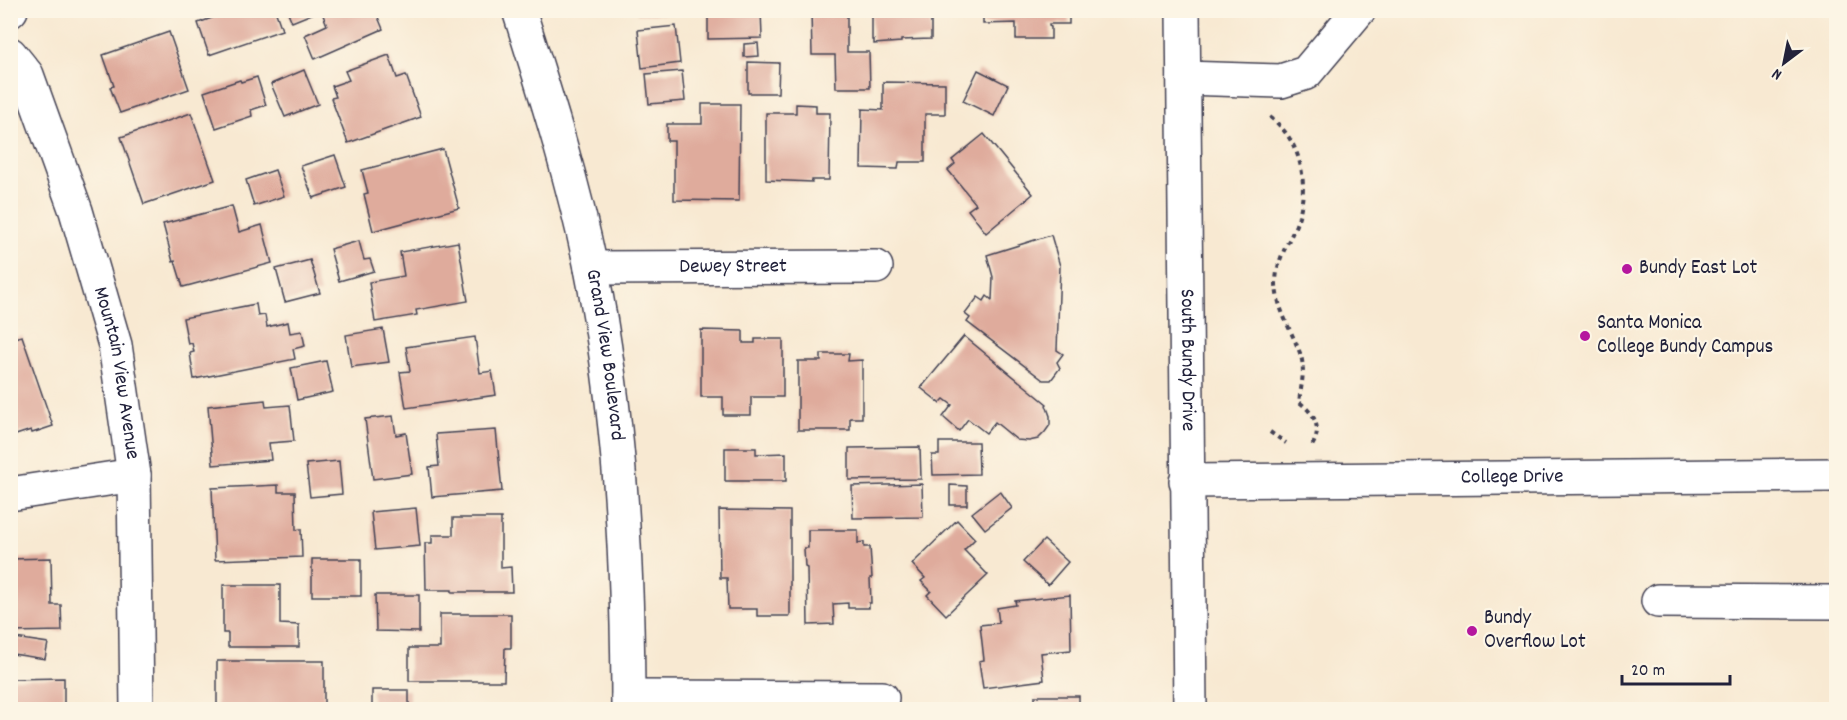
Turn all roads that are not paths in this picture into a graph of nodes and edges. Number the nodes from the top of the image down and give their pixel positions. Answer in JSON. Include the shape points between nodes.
{"nodes":[{"id":1,"x":519,"y":10,"type":"edge"},
{"id":2,"x":1183,"y":10,"type":"edge"},
{"id":3,"x":1359,"y":10,"type":"edge"},
{"id":4,"x":10,"y":54,"type":"edge"},
{"id":5,"x":1184,"y":78,"type":"junction"},
{"id":6,"x":876,"y":267,"type":"dead end"},
{"id":7,"x":591,"y":268,"type":"junction"},
{"id":8,"x":134,"y":475,"type":"junction"},
{"id":9,"x":1836,"y":475,"type":"edge"},
{"id":10,"x":1186,"y":481,"type":"junction"},
{"id":11,"x":10,"y":494,"type":"edge"},
{"id":12,"x":1658,"y":601,"type":"dead end"},
{"id":13,"x":1836,"y":602,"type":"edge"},
{"id":14,"x":882,"y":698,"type":"dead end"},
{"id":15,"x":628,"y":703,"type":"edge"},
{"id":16,"x":137,"y":710,"type":"edge"},
{"id":17,"x":1190,"y":710,"type":"edge"}],
"edges":[{"from":1,"to":7,"type":"street","name":"Grand View Boulevard","via":[[562,145]]},
{"from":2,"to":5,"type":"street","name":"South Bundy Drive"},
{"from":3,"to":5,"type":"street","via":[[1306,73],[1281,81]]},
{"from":4,"to":8,"type":"street","name":"Mountain View Avenue","via":[[27,75],[79,222],[115,345]]},
{"from":5,"to":10,"type":"street","name":"South Bundy Drive"},
{"from":6,"to":7,"type":"street","name":"Dewey Street"},
{"from":7,"to":15,"type":"street","name":"Grand View Boulevard","via":[[614,409],[622,502]]},
{"from":8,"to":11,"type":"street"},
{"from":8,"to":16,"type":"street","name":"Mountain View Avenue"},
{"from":9,"to":10,"type":"street","name":"College Drive"},
{"from":10,"to":17,"type":"street","name":"South Bundy Drive"},
{"from":12,"to":13,"type":"street"},
{"from":14,"to":15,"type":"street"}]}
